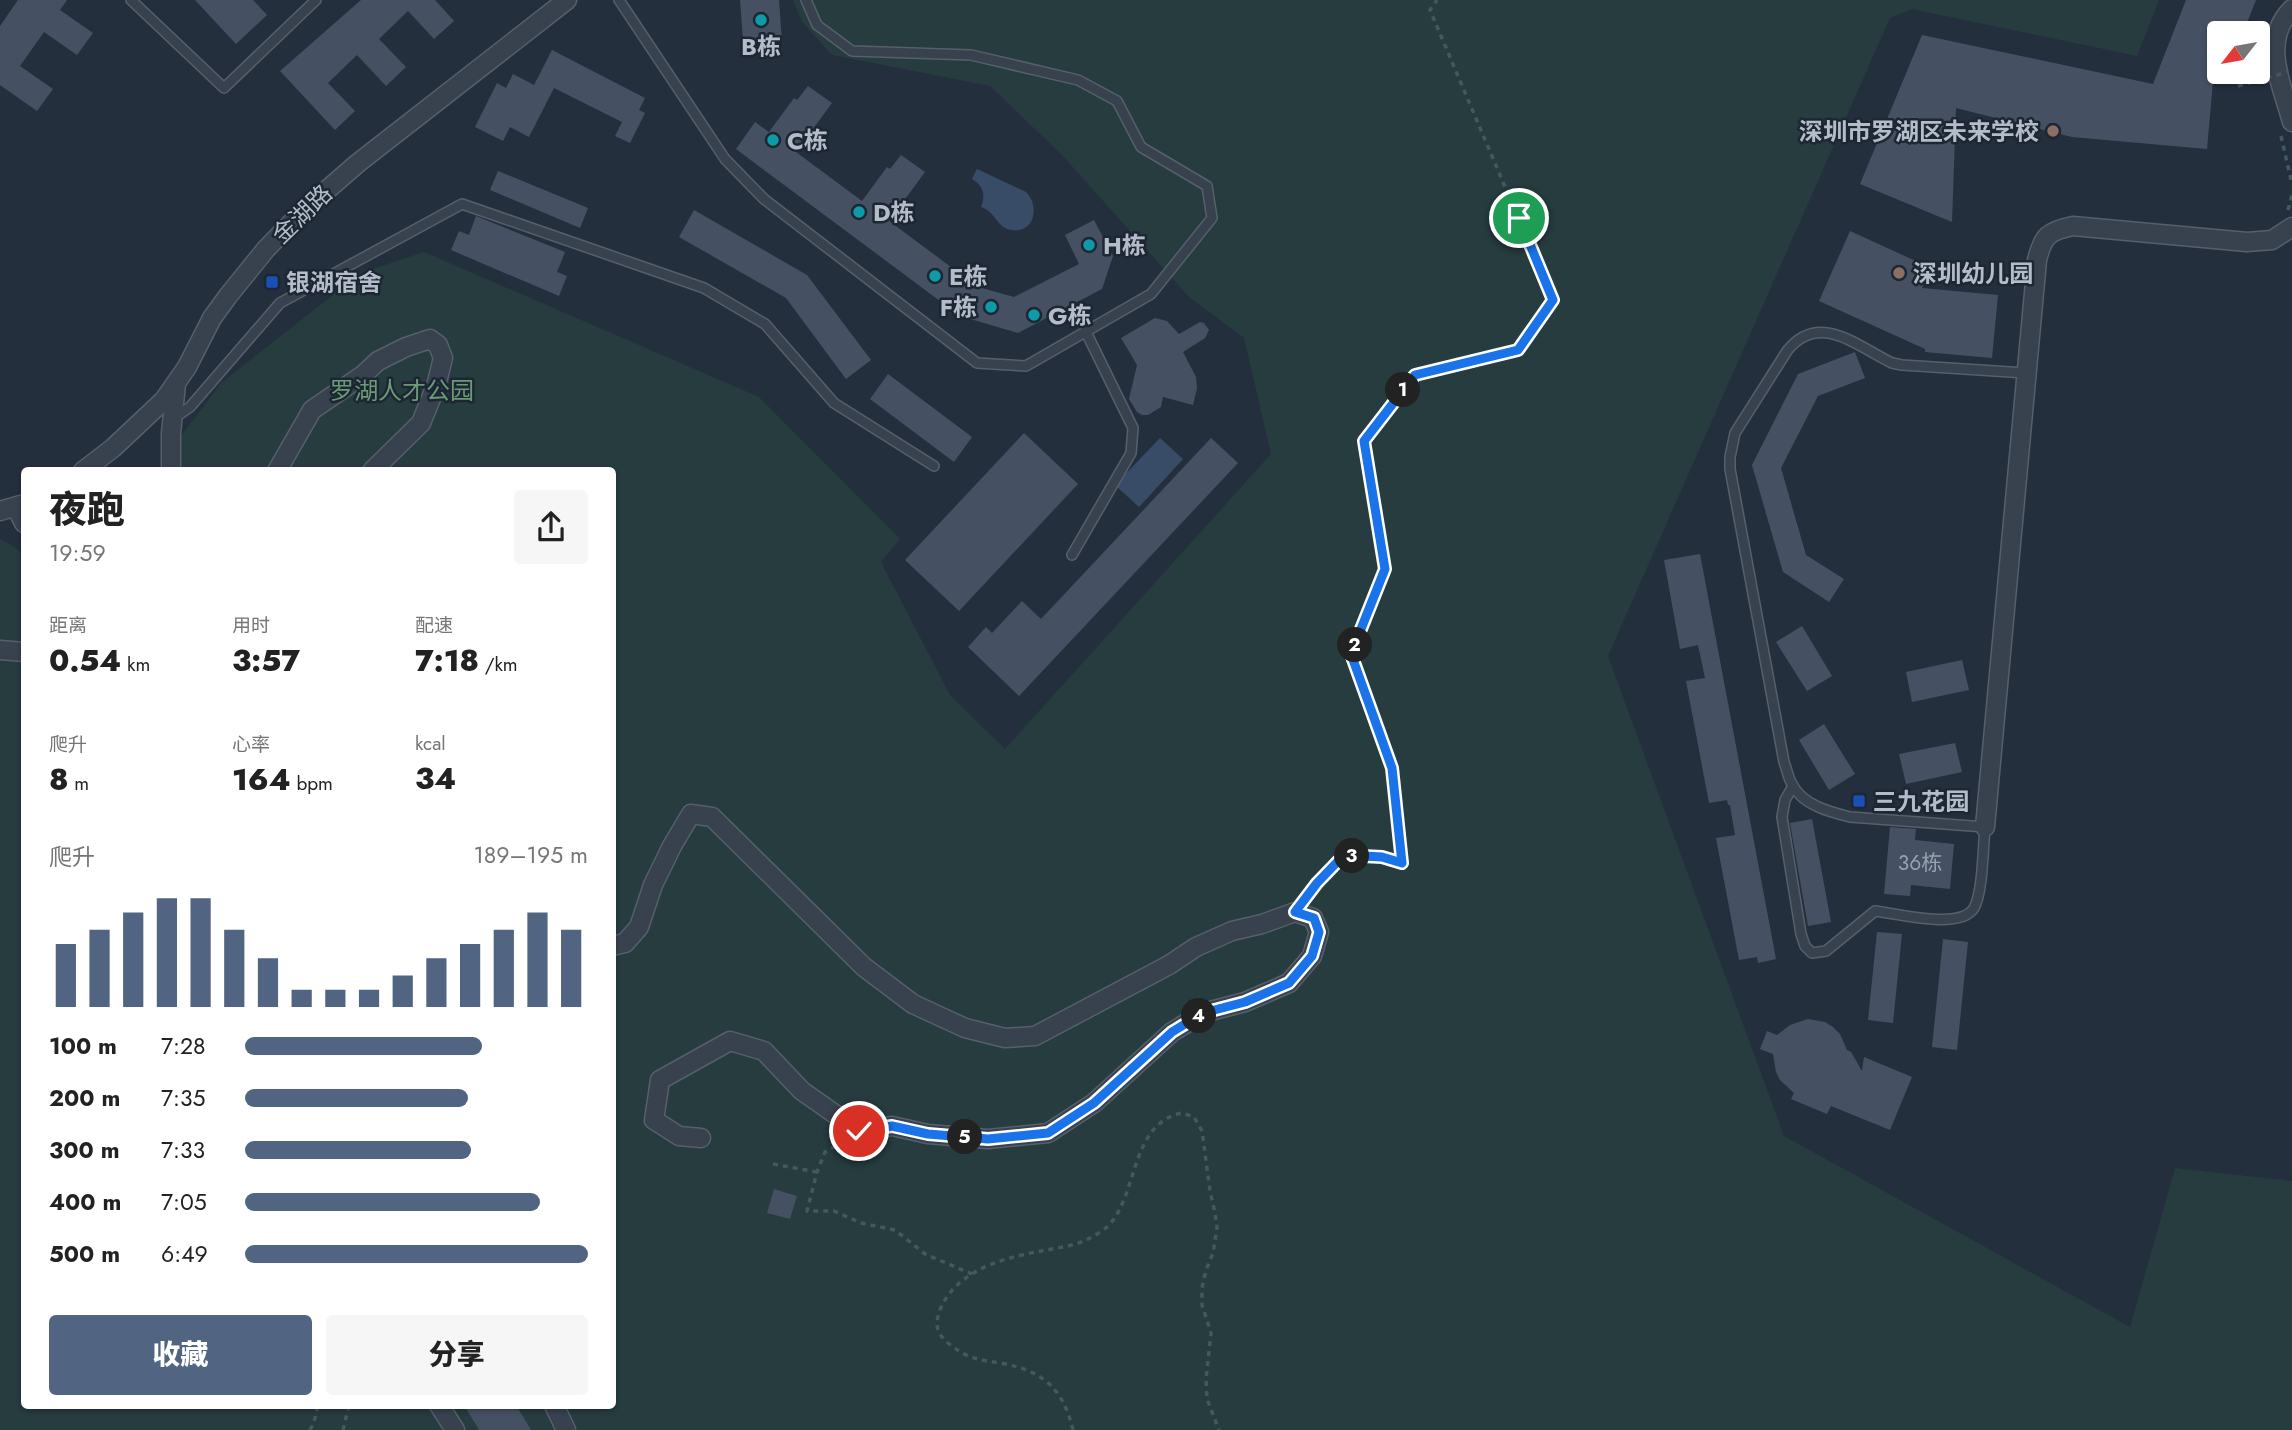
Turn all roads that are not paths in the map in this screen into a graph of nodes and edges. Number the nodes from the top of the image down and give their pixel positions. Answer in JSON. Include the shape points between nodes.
{"nodes":[{"id":1,"x":131,"y":0,"type":"edge"},
{"id":2,"x":316,"y":0,"type":"edge"},
{"id":3,"x":567,"y":0,"type":"edge"},
{"id":4,"x":618,"y":0,"type":"edge"},
{"id":5,"x":806,"y":0,"type":"edge"},
{"id":6,"x":2292,"y":9,"type":"edge"},
{"id":7,"x":2292,"y":122,"type":"edge"},
{"id":8,"x":2292,"y":227,"type":"edge"},
{"id":9,"x":1086,"y":332,"type":"junction"},
{"id":10,"x":2026,"y":373,"type":"junction"},
{"id":11,"x":176,"y":384,"type":"junction"},
{"id":12,"x":173,"y":419,"type":"junction"},
{"id":13,"x":934,"y":466,"type":"dead end"},
{"id":14,"x":88,"y":467,"type":"edge"},
{"id":15,"x":171,"y":467,"type":"edge"},
{"id":16,"x":279,"y":467,"type":"edge"},
{"id":17,"x":376,"y":467,"type":"edge"},
{"id":18,"x":1072,"y":555,"type":"dead end"},
{"id":19,"x":0,"y":650,"type":"edge"},
{"id":20,"x":21,"y":652,"type":"edge"},
{"id":21,"x":1793,"y":786,"type":"junction"},
{"id":22,"x":1985,"y":827,"type":"junction"},
{"id":23,"x":616,"y":945,"type":"edge"},
{"id":24,"x":702,"y":1139,"type":"dead end"},
{"id":25,"x":442,"y":1409,"type":"edge"},
{"id":26,"x":556,"y":1409,"type":"edge"},
{"id":27,"x":455,"y":1430,"type":"edge"},
{"id":28,"x":566,"y":1430,"type":"edge"}],
"edges":[{"from":1,"to":2,"type":"lane","via":[[224,88]]},
{"from":3,"to":11,"type":"street","name":"金湖路","via":[[358,163],[289,225],[212,318]]},
{"from":4,"to":9,"type":"lane","via":[[724,159],[764,199],[977,363],[1026,366]]},
{"from":5,"to":9,"type":"lane","via":[[817,25],[852,51],[971,55],[1078,80],[1117,101],[1140,147],[1207,186],[1212,218],[1151,294]]},
{"from":6,"to":7,"type":"street","via":[[2278,29],[2274,56]]},
{"from":8,"to":10,"type":"street","via":[[2272,240],[2247,242],[2073,226],[2050,233],[2037,260]]},
{"from":9,"to":18,"type":"lane","via":[[1133,428],[1131,453]]},
{"from":10,"to":21,"type":"lane","via":[[1902,365],[1831,332],[1812,332],[1793,342],[1735,433],[1730,469],[1784,762]]},
{"from":10,"to":22,"type":"street"},
{"from":11,"to":12,"type":"street"},
{"from":11,"to":14,"type":"street","name":"金湖路","via":[[139,425]]},
{"from":12,"to":13,"type":"lane","via":[[190,407],[280,303],[462,204],[704,288],[765,324],[834,403]]},
{"from":12,"to":15,"type":"street"},
{"from":16,"to":17,"type":"street","via":[[312,410],[378,361],[430,339],[443,358],[421,423]]},
{"from":19,"to":20,"type":"street"},
{"from":21,"to":22,"type":"lane","via":[[1808,801],[1831,813]]},
{"from":21,"to":22,"type":"lane","via":[[1782,817],[1801,934],[1812,953],[1826,951],[1875,911],[1947,920],[1967,915],[1978,896]]},
{"from":23,"to":24,"type":"street","via":[[625,943],[639,927],[653,885],[691,814],[712,817],[864,967],[913,1004],[965,1028],[1005,1038],[1035,1036],[1232,931],[1295,912],[1314,918],[1319,932],[1312,956],[1289,983],[1203,1013],[1172,1032],[1094,1103],[1048,1133],[988,1139],[892,1126],[859,1131],[802,1091],[764,1051],[730,1041],[660,1080],[654,1121],[679,1136]]},
{"from":25,"to":27,"type":"street"},
{"from":26,"to":28,"type":"street"}]}
